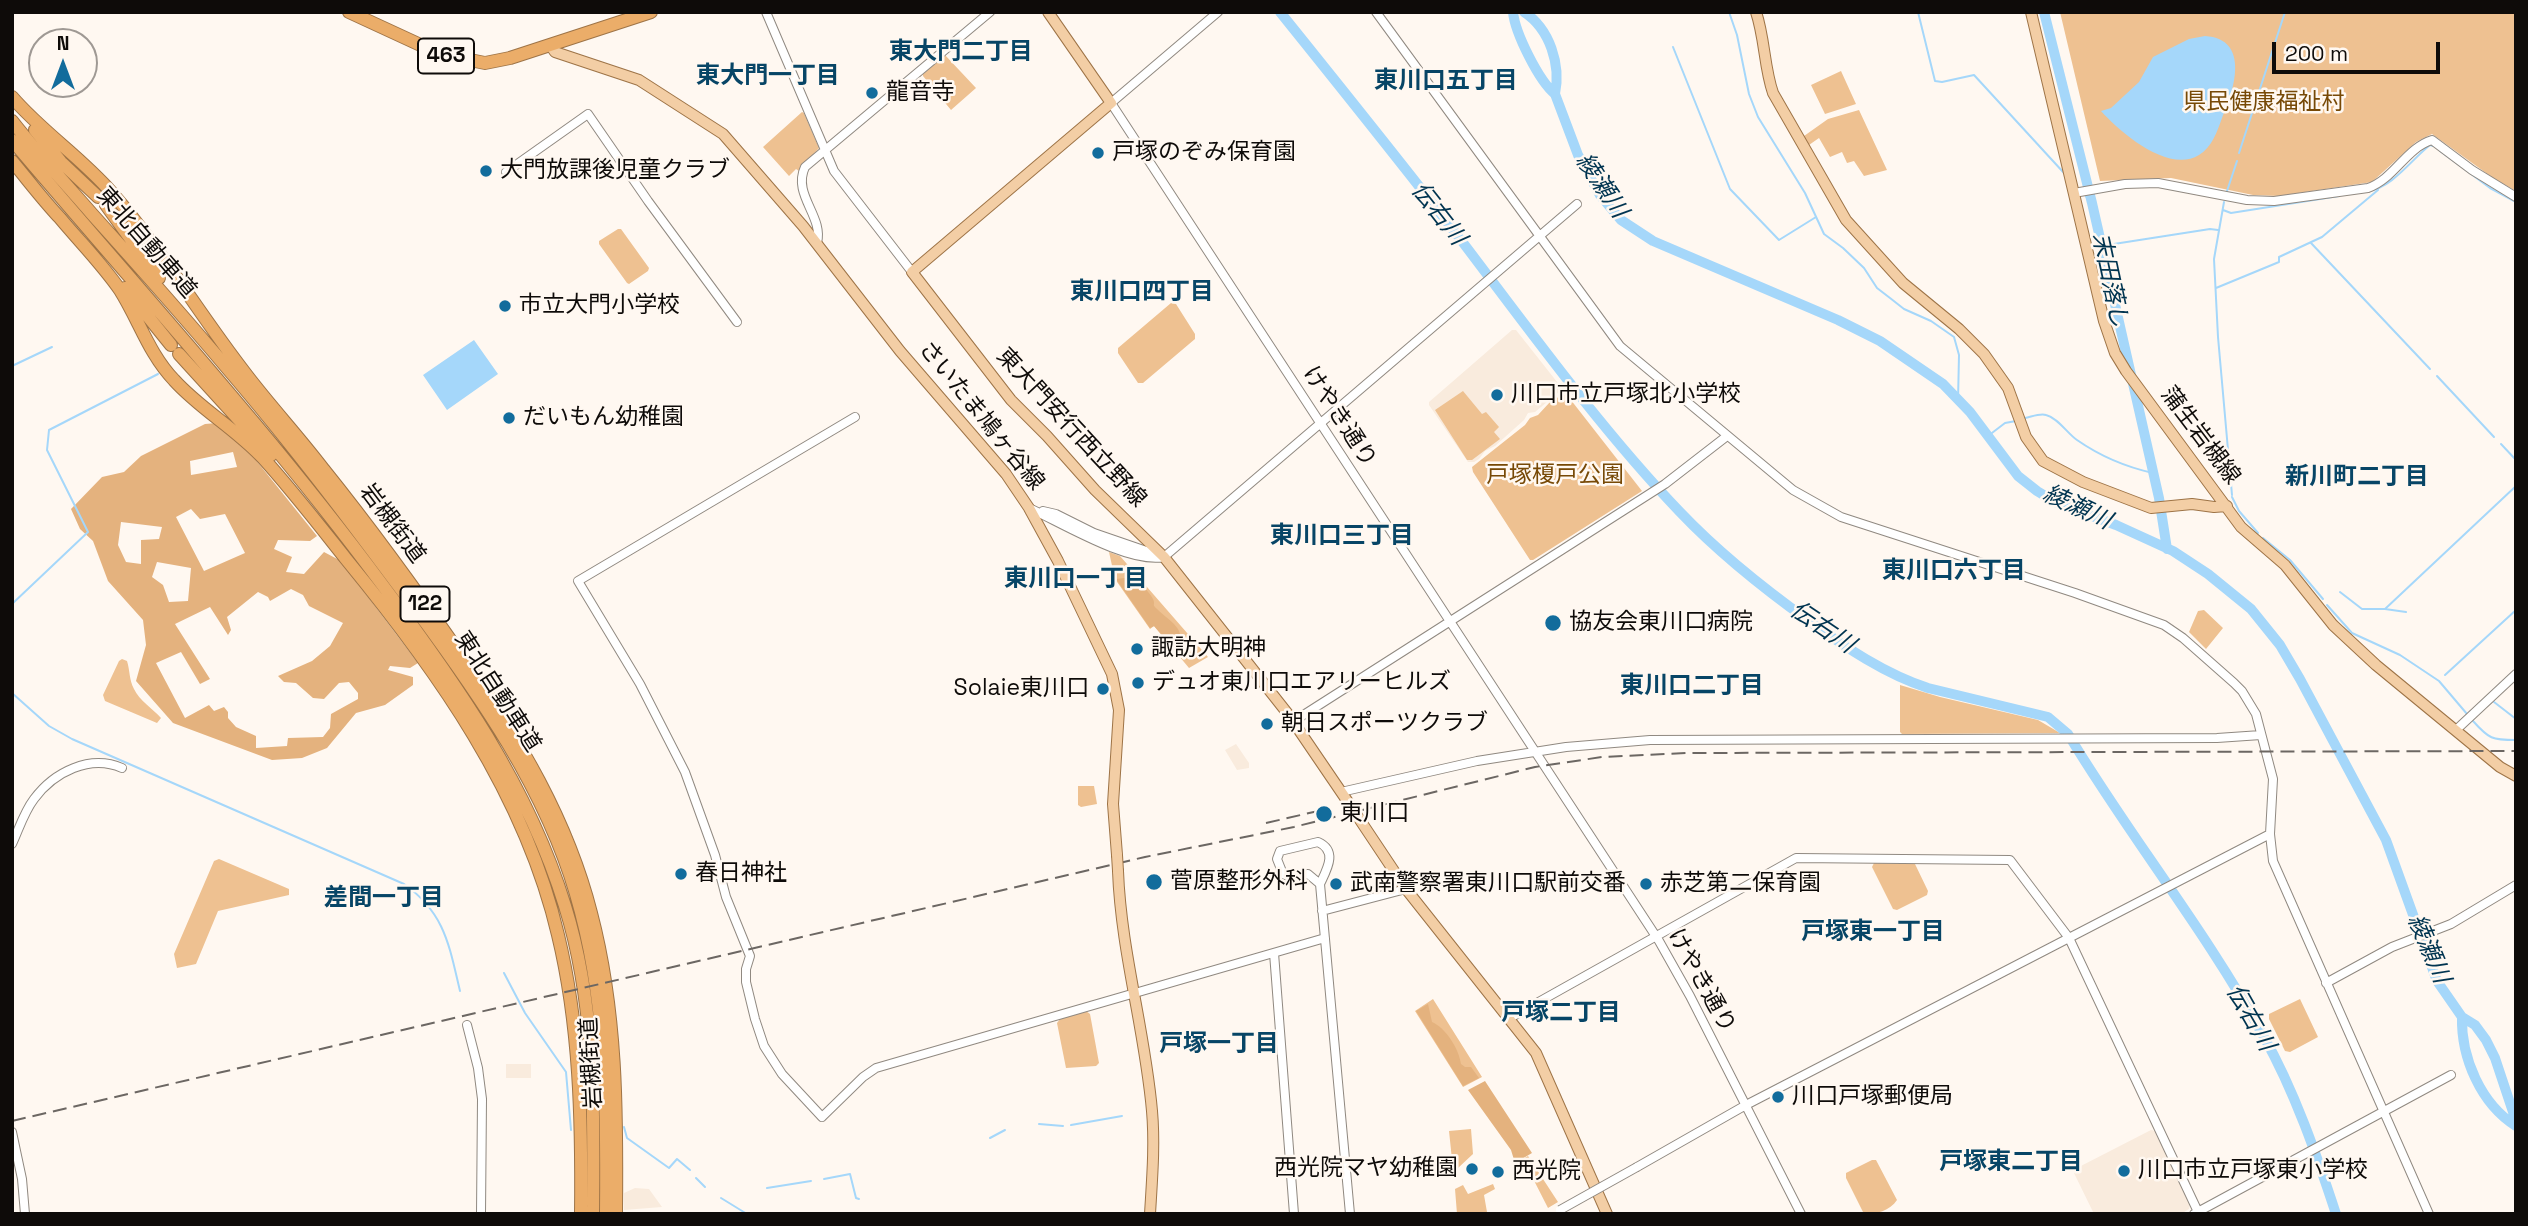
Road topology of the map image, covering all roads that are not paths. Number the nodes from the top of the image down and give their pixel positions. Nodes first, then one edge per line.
1 (349, 12) edge
2 (651, 12) edge
3 (766, 12) edge
4 (990, 12) edge
5 (1048, 12) edge
6 (1218, 12) edge
7 (1376, 12) edge
8 (1756, 12) edge
9 (2031, 12) edge
10 (550, 45) junction
11 (16, 102) edge
12 (1111, 103) junction
13 (12, 121) edge
14 (12, 140) edge
15 (824, 150) junction
16 (12, 161) edge
17 (506, 172) dead end
18 (2074, 193) junction
19 (2516, 197) edge
20 (1577, 204) dead end
21 (1540, 237) junction
22 (817, 243) junction
23 (102, 267) junction
24 (912, 272) junction
25 (737, 322) dead end
26 (189, 324) junction
27 (855, 417) dead end
28 (1320, 422) junction
29 (1727, 436) junction
30 (2227, 506) junction
31 (1029, 508) junction
32 (347, 537) junction
33 (1164, 557) junction
34 (1449, 621) junction
35 (2516, 674) edge
36 (1294, 722) junction
37 (2456, 730) junction
38 (2261, 735) junction
39 (1534, 752) junction
40 (122, 768) dead end
41 (2516, 776) edge
42 (1341, 792) junction
43 (2270, 834) junction
44 (12, 844) edge
45 (1320, 884) junction
46 (2516, 885) edge
47 (1406, 889) junction
48 (1322, 911) junction
49 (1656, 937) junction
50 (1325, 938) junction
51 (2069, 938) junction
52 (1274, 953) junction
53 (2326, 983) junction
54 (1135, 993) junction
55 (1510, 1018) junction
56 (467, 1025) dead end
57 (2451, 1075) dead end
58 (1746, 1105) junction
59 (2383, 1112) junction
60 (12, 1132) edge
61 (1557, 1212) edge
62 (2197, 1213) edge
63 (26, 1214) edge
64 (481, 1214) edge
65 (581, 1214) edge
66 (593, 1214) edge
67 (606, 1214) edge
68 (616, 1214) edge
69 (1150, 1214) edge
70 (1294, 1214) edge
71 (1350, 1214) edge
72 (1606, 1214) edge
73 (1801, 1214) edge
74 (2429, 1214) edge

1 - 10 highway, 463
2 - 10 highway, 463
3 - 15 street
4 - 15 street
5 - 12 main road
6 - 12 street
7 - 21 street
8 - 30 main road
9 - 18 main road, 蒲生岩槻線
10 - 22 main road, さいたま鳩ヶ谷線
11 - 26 highway
11 - 68 highway, 岩槻街道 / 122
12 - 24 main road
12 - 28 street, けやき通り
13 - 26 highway, 東北自動車道
14 - 32 highway, 東北自動車道
15 - 22 street
15 - 24 street
16 - 23 highway, 岩槻街道 / 122
17 - 25 street
18 - 19 street
18 - 30 main road, 蒲生岩槻線
20 - 21 street
21 - 28 street
21 - 29 street
22 - 31 main road, さいたま鳩ヶ谷線
23 - 32 highway
23 - 65 highway, 岩槻街道 / 122
24 - 33 main road, 東大門安行西立野線
26 - 67 highway, 東北自動車道
27 - 54 street
28 - 33 street
28 - 34 street, けやき通り
29 - 34 street
29 - 38 street
30 - 37 main road, 蒲生岩槻線
31 - 33 street
31 - 54 main road, さいたま鳩ヶ谷線, bridge
32 - 66 highway, 東北自動車道
33 - 36 main road, 東大門安行西立野線
34 - 36 street
34 - 39 street, けやき通り
35 - 37 street
36 - 42 main road, 東大門安行西立野線
37 - 41 main road, 蒲生岩槻線
38 - 39 street
38 - 43 street
39 - 42 street
39 - 49 street, けやき通り
40 - 44 street
42 - 47 main road, 東大門安行西立野線
43 - 51 street
43 - 53 street
45 - 45 street
45 - 48 street
46 - 53 street
47 - 48 street
47 - 55 main road, 東大門安行西立野線
48 - 50 street
49 - 51 street
49 - 55 street
49 - 58 street, けやき通り
50 - 52 street
50 - 71 street
51 - 58 street
51 - 62 street
52 - 54 street
52 - 70 street
53 - 59 street
54 - 69 main road, さいたま鳩ヶ谷線
55 - 72 main road, 東大門安行西立野線
56 - 64 street
57 - 59 street
58 - 61 street, bridge
58 - 73 street, けやき通り
59 - 62 street
59 - 74 street
60 - 63 street

